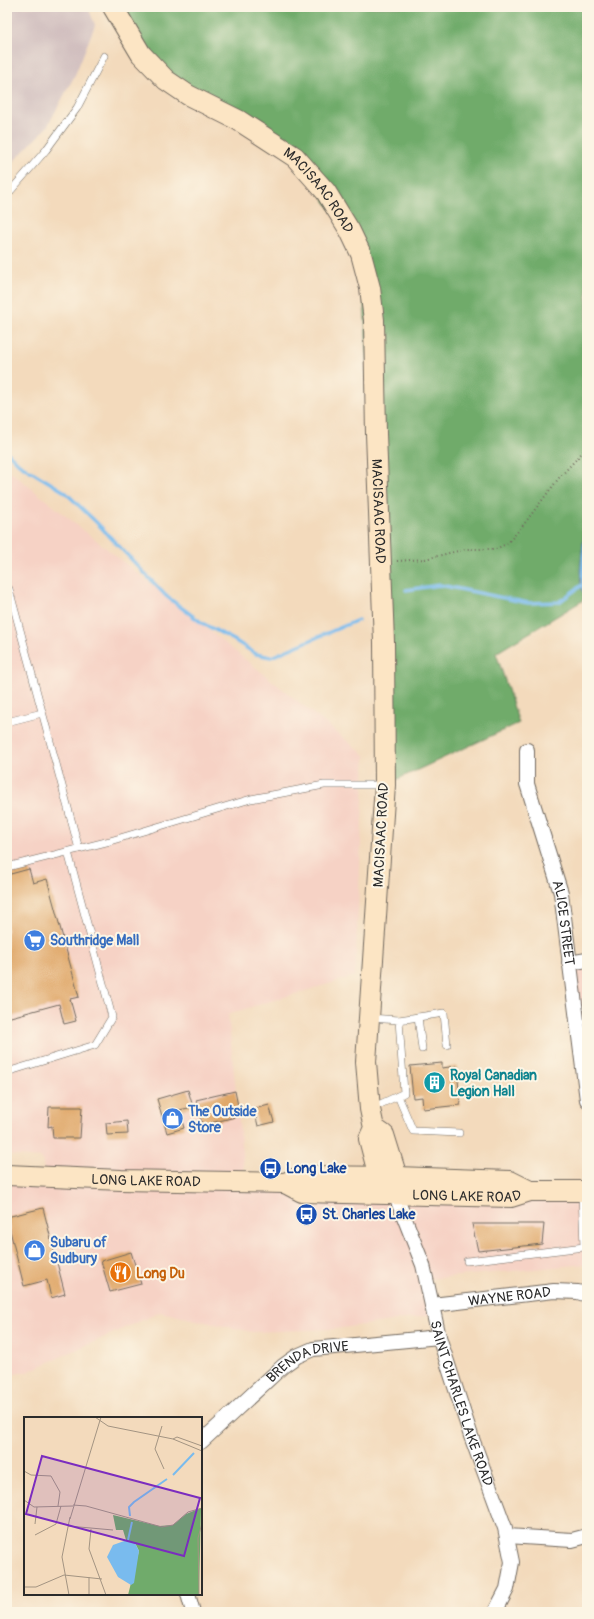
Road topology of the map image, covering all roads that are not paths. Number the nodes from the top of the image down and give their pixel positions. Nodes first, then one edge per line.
1 (113, 7) edge
2 (104, 56) dead end
3 (7, 195) edge
4 (7, 589) edge
5 (42, 713) junction
6 (7, 722) edge
7 (527, 750) dead end
8 (385, 785) junction
9 (79, 849) junction
10 (68, 852) junction
11 (7, 868) edge
12 (587, 960) edge
13 (569, 962) junction
14 (418, 1017) junction
15 (370, 1018) junction
16 (399, 1020) junction
17 (447, 1044) dead end
18 (422, 1049) dead end
19 (7, 1072) edge
20 (398, 1096) junction
21 (587, 1100) edge
22 (372, 1119) junction
23 (459, 1133) dead end
24 (7, 1175) edge
25 (390, 1183) junction
26 (584, 1191) edge
27 (467, 1261) dead end
28 (587, 1295) edge
29 (432, 1305) junction
30 (439, 1337) junction
31 (202, 1441) edge
32 (507, 1536) junction
33 (587, 1536) edge
34 (188, 1595) edge
35 (193, 1612) edge
36 (495, 1612) edge

1 - 8 street, MACISAAC ROAD
2 - 3 lane
4 - 5 lane
5 - 6 lane
5 - 9 lane
7 - 13 street, ALICE STREET
8 - 9 lane
8 - 15 street, MACISAAC ROAD
9 - 10 lane
10 - 11 lane
10 - 19 lane
12 - 13 street
13 - 21 street, ALICE STREET
14 - 16 lane
14 - 17 lane
14 - 18 lane
15 - 16 lane
15 - 22 street, MACISAAC ROAD
16 - 20 lane
20 - 22 lane
20 - 23 lane
22 - 25 street
24 - 25 street, LONG LAKE ROAD
25 - 26 street, LONG LAKE ROAD
25 - 29 street, SAINT CHARLES LAKE ROAD
26 - 27 lane
28 - 29 street, WAYNE ROAD
29 - 30 street, SAINT CHARLES LAKE ROAD
30 - 31 street, BRENDA DRIVE
30 - 32 street, SAINT CHARLES LAKE ROAD
32 - 33 street
32 - 36 street, SAINT CHARLES LAKE ROAD
34 - 35 street

